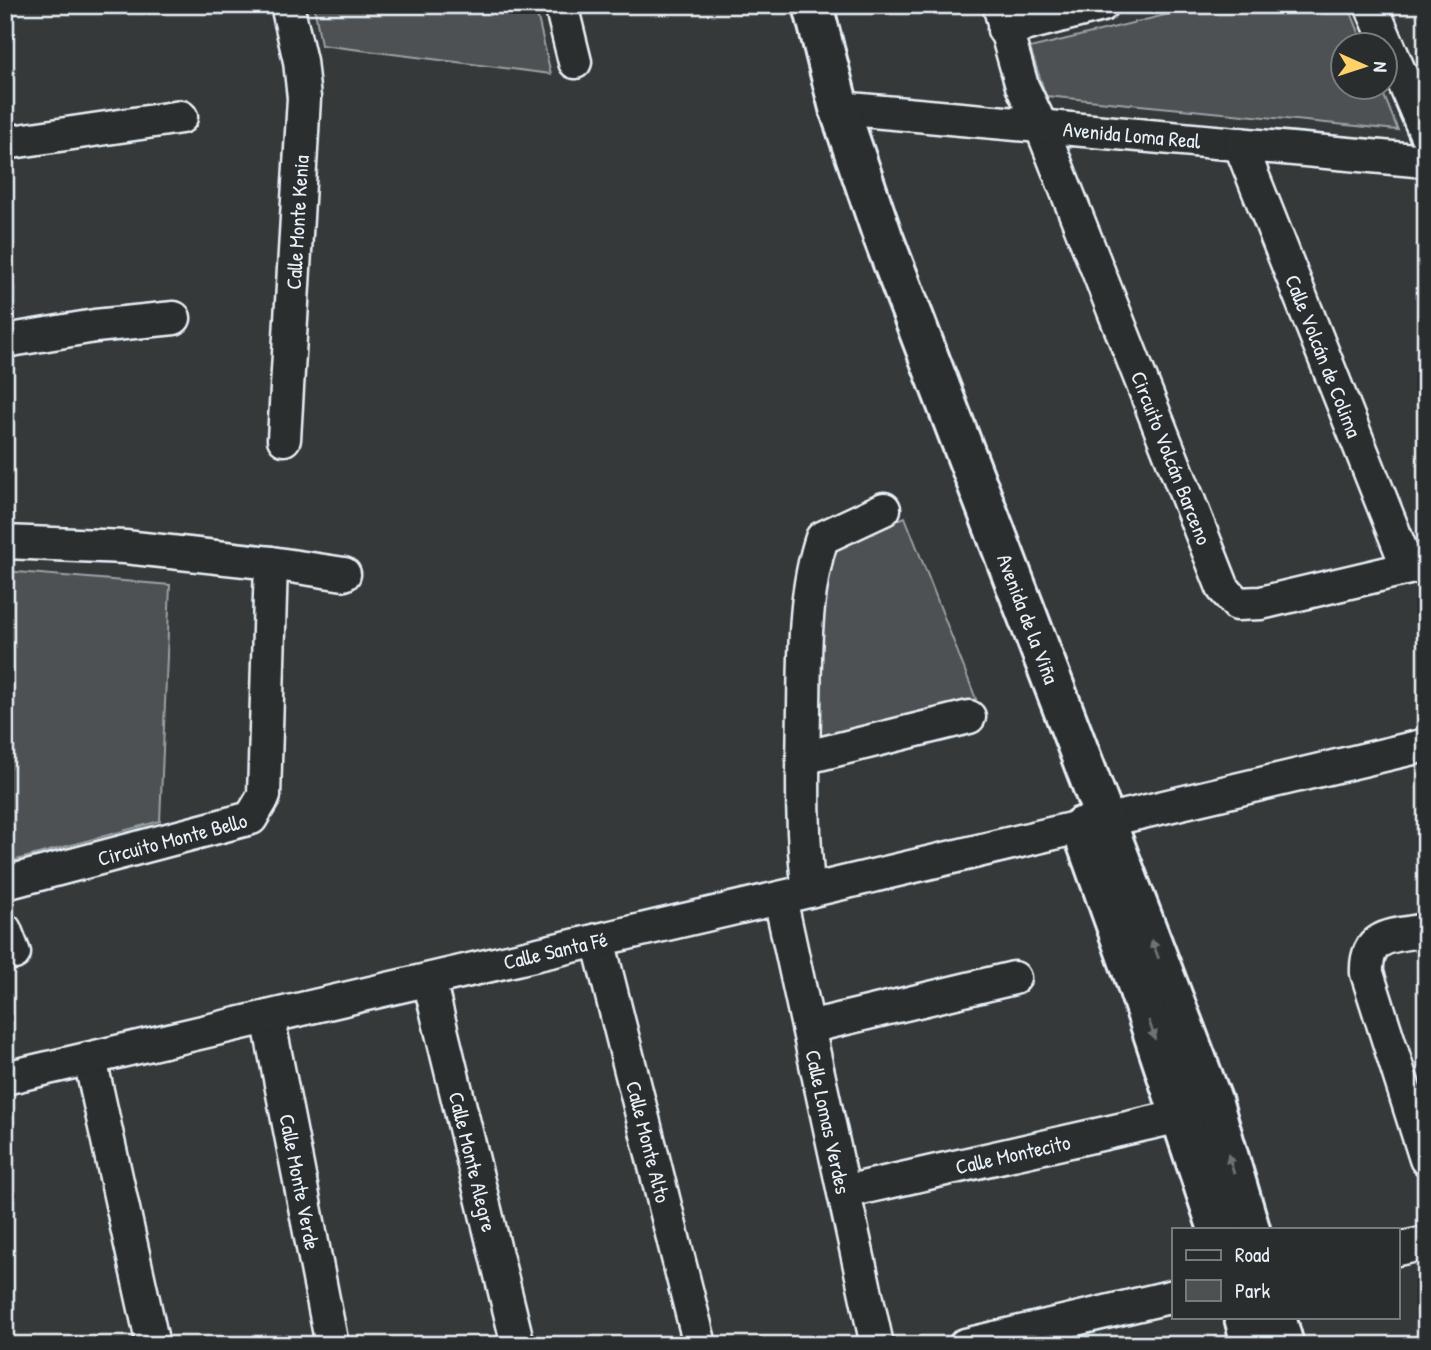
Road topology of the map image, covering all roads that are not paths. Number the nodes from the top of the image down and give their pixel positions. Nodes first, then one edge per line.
1 (287, 5) edge
2 (561, 5) edge
3 (813, 5) edge
4 (1102, 5) edge
5 (1371, 5) edge
6 (1002, 17) edge
7 (575, 62) dead end
8 (839, 108) junction
9 (181, 117) dead end
10 (1041, 126) junction
11 (1426, 134) edge
12 (5, 144) edge
13 (1240, 144) junction
14 (1426, 161) edge
15 (174, 318) dead end
16 (5, 341) edge
17 (284, 439) dead end
18 (884, 509) dead end
19 (5, 542) edge
20 (271, 563) junction
21 (1417, 566) edge
22 (344, 574) dead end
23 (969, 717) dead end
24 (1426, 745) edge
25 (803, 758) junction
26 (1094, 824) junction
27 (5, 883) edge
28 (795, 895) junction
29 (1426, 930) edge
30 (598, 940) junction
31 (1014, 978) dead end
32 (429, 980) junction
33 (268, 1017) junction
34 (808, 1027) junction
35 (90, 1059) junction
36 (5, 1078) edge
37 (1181, 1116) junction
38 (1426, 1159) edge
39 (844, 1192) junction
40 (1218, 1228) edge
41 (1250, 1228) edge
42 (1426, 1243) edge
43 (1400, 1249) edge
44 (1172, 1297) edge
45 (1244, 1318) edge
46 (1276, 1318) edge
47 (1058, 1334) edge
48 (153, 1345) edge
49 (332, 1345) edge
50 (518, 1345) edge
51 (700, 1345) edge
52 (877, 1345) edge
53 (965, 1345) edge
54 (1251, 1345) edge
55 (1284, 1345) edge

1 - 17 street, Calle Monte Kenia
2 - 7 street
3 - 8 street, Avenida de la Viña
4 - 6 street
5 - 11 street
6 - 10 street
8 - 10 street, Avenida Loma Real
8 - 26 street, Avenida de la Viña
9 - 12 street
10 - 13 street, Avenida Loma Real
10 - 21 street, Circuito Volcán Barceno
13 - 14 street, Avenida Loma Real
13 - 21 street, Calle Volcán de Colima
15 - 16 street
18 - 25 street, Calle Lomas Verdes
19 - 20 street
20 - 22 street
20 - 27 street, Circuito Monte Bello
23 - 25 street
24 - 26 street, Calle Santa Fé
25 - 28 street, Calle Lomas Verdes
26 - 28 street, Calle Santa Fé
26 -> 37 street, Avenida de la Viña
41 -> 26 street, Avenida de la Viña
28 - 30 street, Calle Santa Fé
28 - 34 street, Calle Lomas Verdes
29 - 38 street
30 - 32 street, Calle Santa Fé
30 - 51 street, Calle Monte Alto
31 - 34 street
32 - 33 street, Calle Santa Fé
32 - 50 street, Calle Monte Alegre
33 - 35 street, Calle Santa Fé
33 - 49 street, Calle Monte Verde
34 - 39 street, Calle Lomas Verdes
35 - 36 street, Calle Santa Fé
35 - 48 street
37 - 39 street, Calle Montecito
37 - 40 street, Avenida de la Viña
39 - 52 street, Calle Lomas Verdes
42 - 43 street
44 - 47 street
45 - 54 street
46 - 55 street
47 - 53 street

